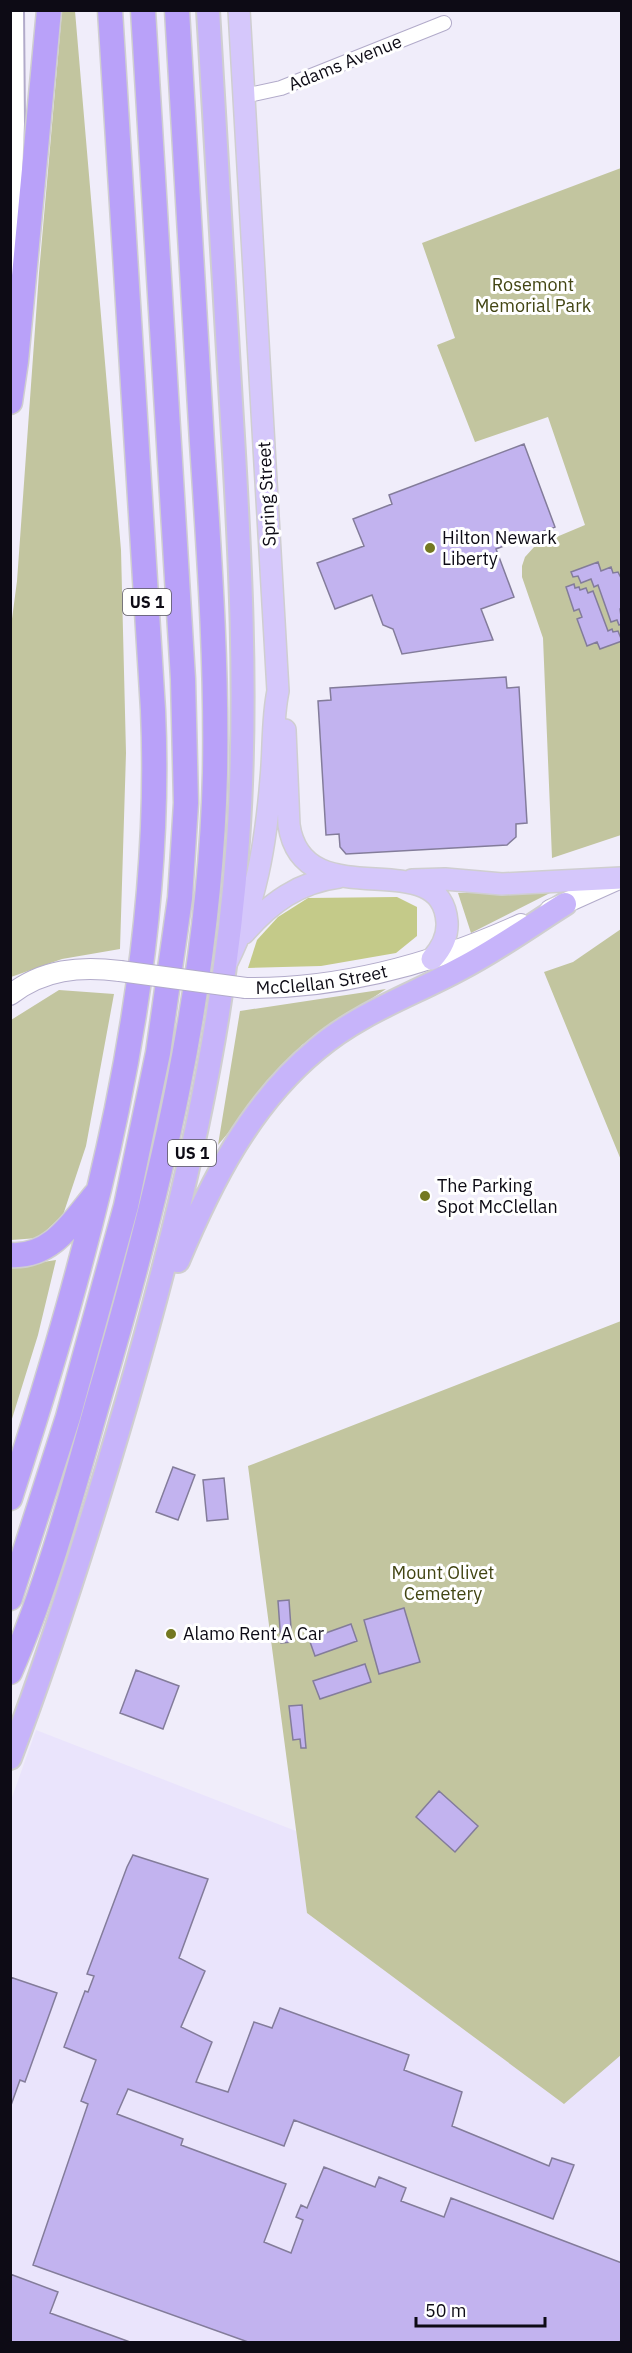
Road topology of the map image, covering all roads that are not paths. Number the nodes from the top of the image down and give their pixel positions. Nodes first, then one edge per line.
1 (15, 10) edge
2 (49, 10) edge
3 (110, 10) edge
4 (144, 10) edge
5 (177, 10) edge
6 (208, 10) edge
7 (238, 10) edge
8 (444, 23) dead end
9 (244, 96) junction
10 (10, 277) edge
11 (10, 402) edge
12 (278, 691) junction
13 (342, 877) junction
14 (621, 878) edge
15 (394, 881) junction
16 (565, 904) junction
17 (240, 938) junction
18 (432, 958) junction
19 (224, 970) junction
20 (10, 995) edge
21 (98, 1190) junction
22 (10, 1255) edge
23 (147, 1334) junction
24 (10, 1498) edge
25 (10, 1598) edge
26 (10, 1672) edge
27 (10, 1758) edge

1 - 10 street
2 - 11 highway
3 - 21 highway, US 1
4 - 25 highway
5 - 26 highway
6 - 19 highway, US 1
7 - 9 main road, Spring Street
8 - 9 street, Adams Avenue
9 - 12 main road, Spring Street
12 - 13 main road
12 - 17 main road, Spring Street
13 - 15 main road
13 - 17 main road
14 - 15 main road
14 - 16 main road, McClellan Street
15 - 18 main road
16 - 18 main road, McClellan Street
16 - 23 highway
17 - 19 main road, Spring Street
18 - 20 main road, McClellan Street, bridge
19 - 23 highway, US 1
21 - 22 highway
21 - 24 highway, US 1
23 - 27 highway, US 1

